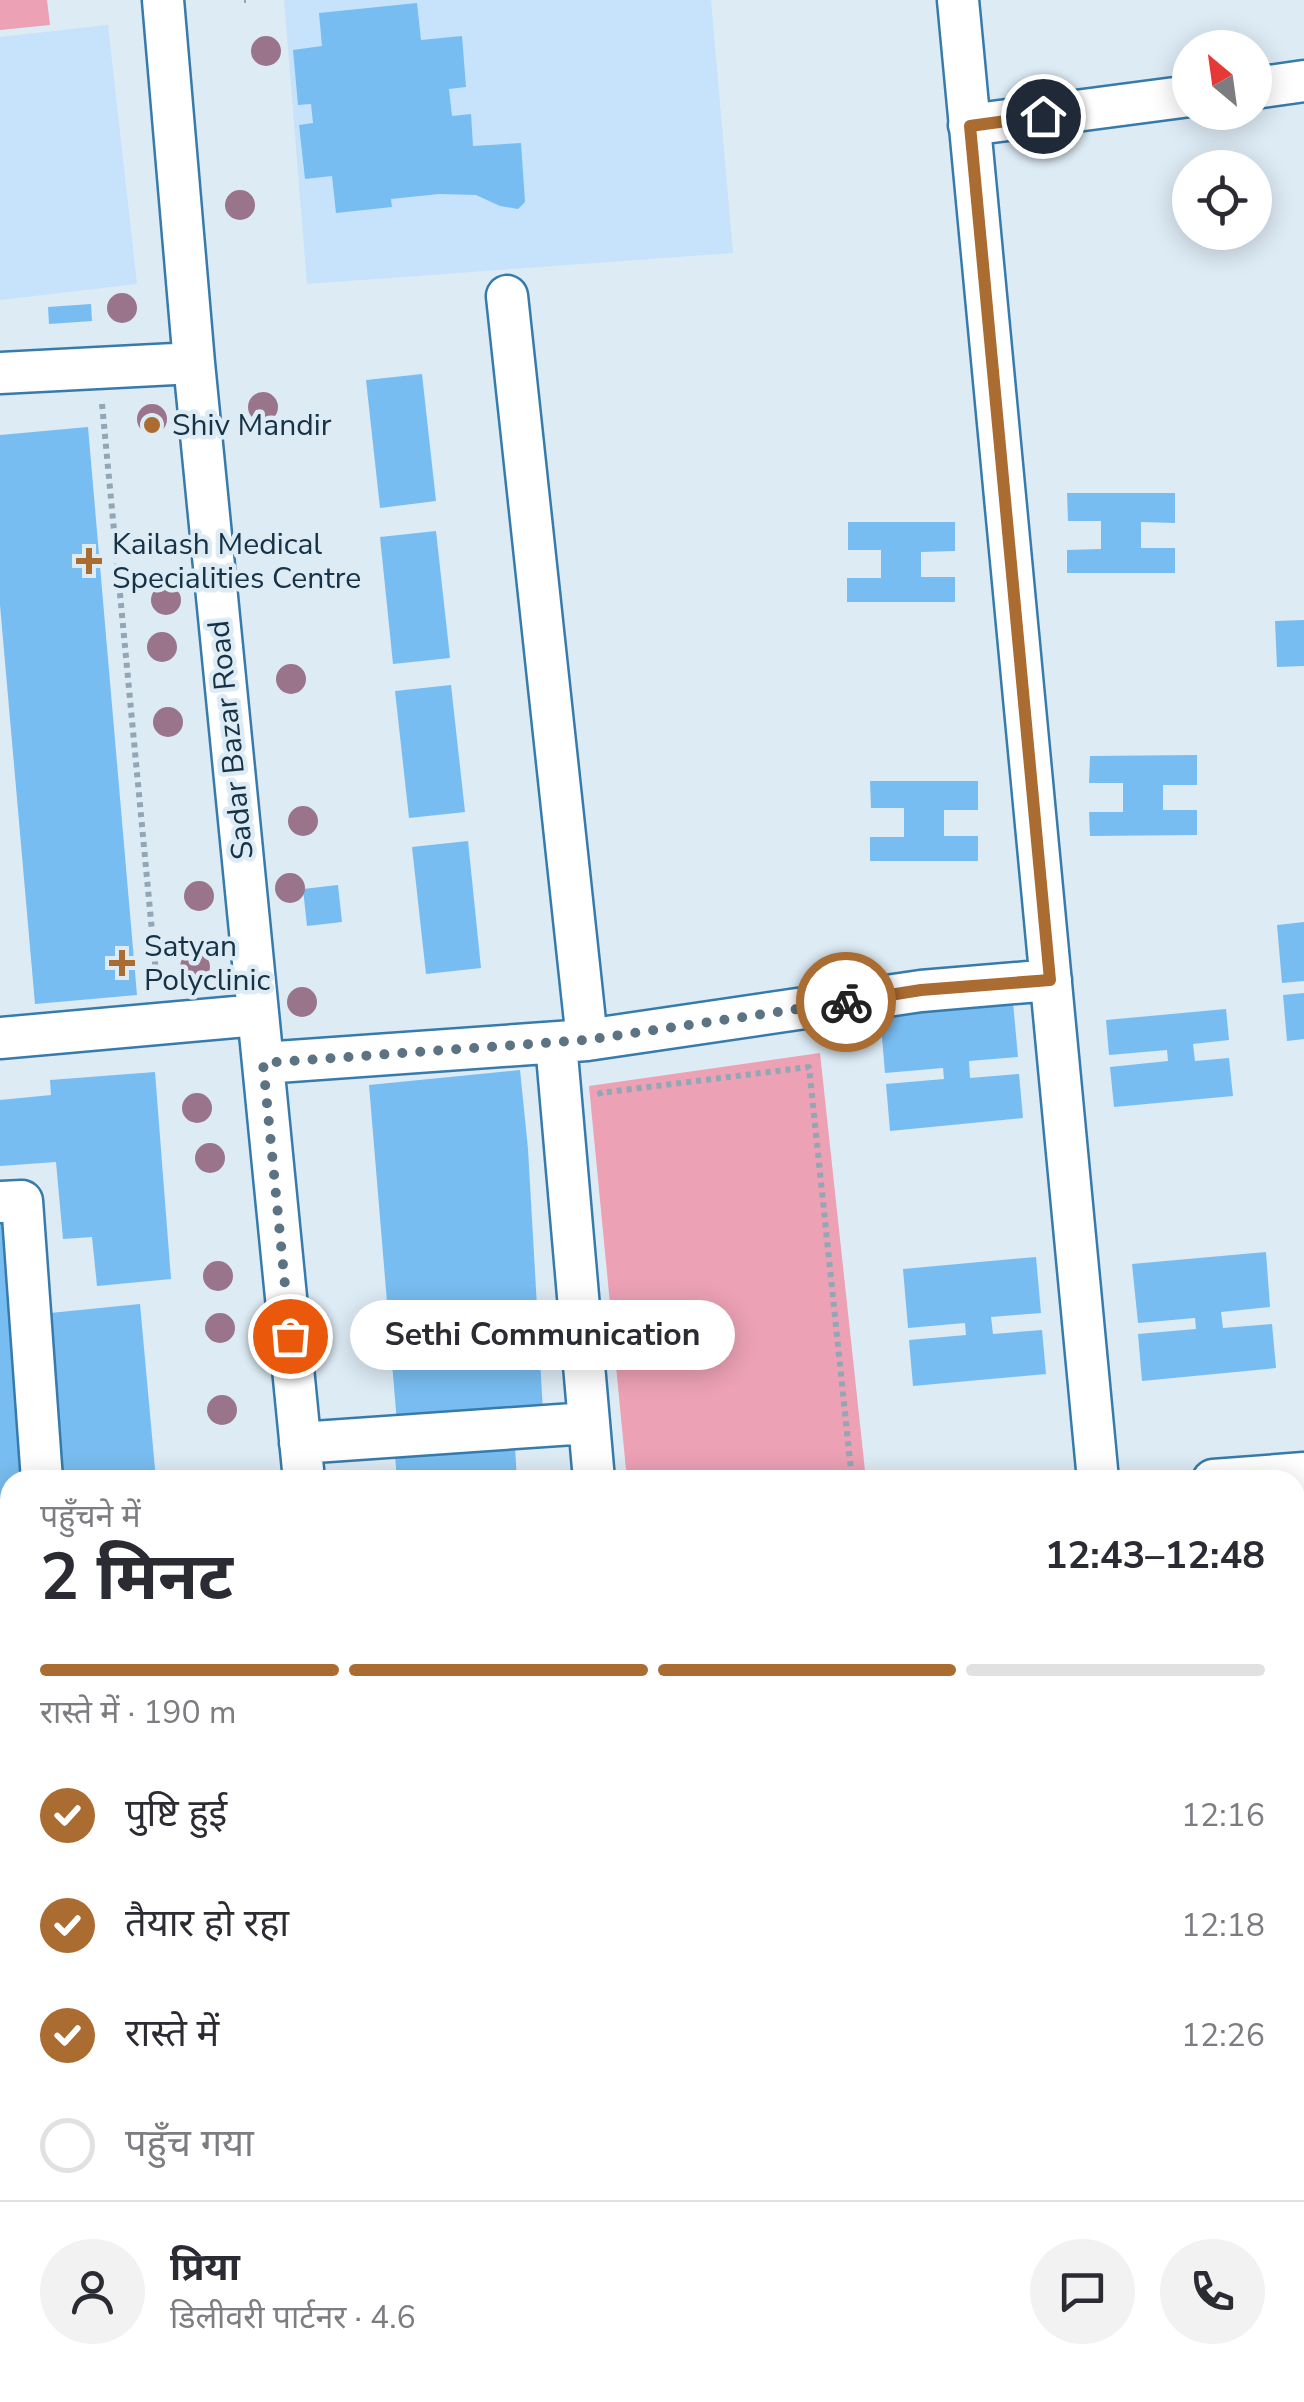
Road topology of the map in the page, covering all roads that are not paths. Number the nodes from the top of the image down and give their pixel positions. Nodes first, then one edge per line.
1 (162, 0) edge
2 (958, 0) edge
3 (1304, 81) edge
4 (1272, 86) edge
5 (1172, 98) edge
6 (970, 126) junction
7 (507, 296) dead end
8 (194, 363) junction
9 (0, 373) edge
10 (1050, 980) junction
11 (258, 1015) junction
12 (0, 1036) edge
13 (571, 1041) junction
14 (263, 1063) junction
15 (0, 1202) edge
16 (588, 1423) junction
17 (302, 1461) edge
18 (41, 1470) edge
19 (593, 1470) edge
20 (1097, 1470) edge

1 - 8 street, Sadar Bazar Road
2 - 6 street
3 - 4 street
5 - 6 street
6 - 10 street
7 - 13 street
8 - 9 street
8 - 11 street, Sadar Bazar Road
10 - 13 street
10 - 20 street
11 - 12 street
11 - 14 street, Sadar Bazar Road
13 - 14 street
13 - 16 street
14 - 17 street, Sadar Bazar Road
15 - 18 street
16 - 17 street
16 - 19 street

